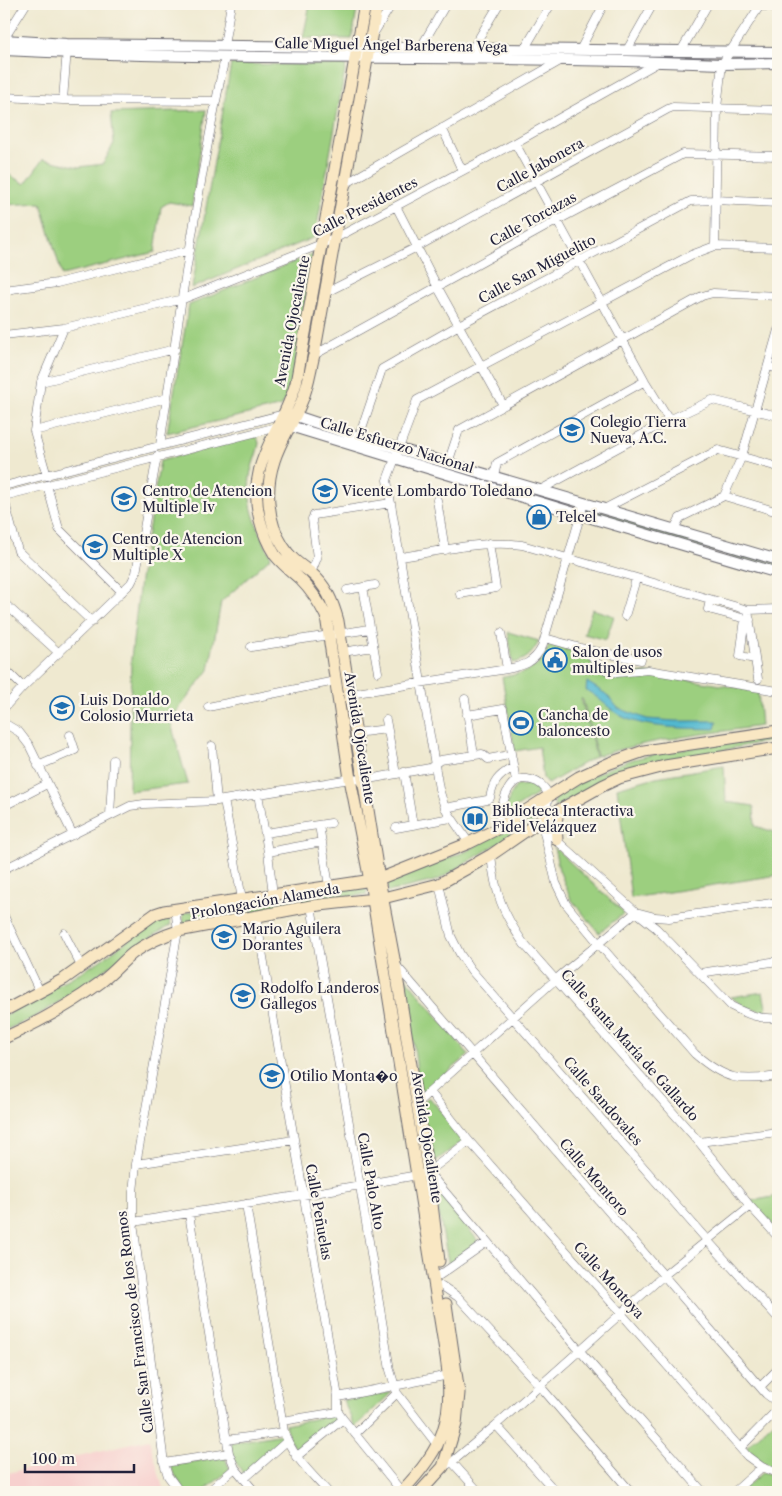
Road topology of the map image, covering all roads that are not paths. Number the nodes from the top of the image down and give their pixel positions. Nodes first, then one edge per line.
1 (26, 4) edge
2 (231, 4) edge
3 (365, 4) edge
4 (377, 4) edge
5 (392, 4) edge
6 (446, 4) edge
7 (499, 4) edge
8 (551, 4) edge
9 (604, 4) edge
10 (654, 4) edge
11 (708, 4) edge
12 (761, 5) edge
13 (778, 7) edge
14 (4, 40) edge
15 (224, 45) junction
16 (370, 47) junction
17 (422, 47) junction
18 (473, 48) junction
19 (525, 48) junction
20 (67, 49) junction
21 (4, 50) edge
22 (580, 50) junction
23 (627, 50) junction
24 (681, 51) junction
25 (731, 51) junction
26 (355, 52) junction
27 (778, 52) edge
28 (226, 57) junction
29 (560, 61) junction
30 (659, 62) junction
31 (778, 63) edge
32 (722, 64) junction
33 (4, 97) edge
34 (63, 100) junction
35 (216, 102) junction
36 (717, 108) junction
37 (778, 110) edge
38 (442, 128) junction
39 (515, 143) junction
40 (716, 154) junction
41 (778, 156) edge
42 (462, 170) junction
43 (537, 181) junction
44 (345, 184) junction
45 (715, 200) junction
46 (778, 203) edge
47 (396, 206) junction
48 (558, 220) junction
49 (334, 239) junction
50 (322, 244) junction
51 (715, 246) junction
52 (417, 247) junction
53 (778, 248) edge
54 (190, 250) junction
55 (579, 261) junction
56 (437, 286) junction
57 (4, 290) edge
58 (325, 293) junction
59 (778, 296) edge
60 (183, 300) junction
61 (601, 301) junction
62 (458, 325) junction
63 (64, 328) junction
64 (778, 330) edge
65 (4, 335) edge
66 (624, 340) junction
67 (175, 350) junction
68 (314, 355) junction
69 (482, 366) junction
70 (768, 366) junction
71 (778, 369) edge
72 (645, 381) junction
73 (41, 382) junction
74 (167, 398) junction
75 (503, 405) junction
76 (756, 409) junction
77 (290, 415) junction
78 (778, 416) edge
79 (669, 420) junction
80 (290, 426) junction
81 (276, 427) junction
82 (34, 431) junction
83 (359, 438) junction
84 (160, 445) junction
85 (397, 454) junction
86 (157, 456) junction
87 (742, 456) junction
88 (448, 463) junction
89 (778, 467) edge
90 (46, 476) junction
91 (494, 477) junction
92 (47, 485) junction
93 (4, 486) edge
94 (540, 490) junction
95 (724, 496) junction
96 (4, 497) edge
97 (437, 500) dead end
98 (391, 503) junction
99 (584, 503) junction
100 (604, 508) junction
101 (778, 512) edge
102 (581, 515) junction
103 (674, 529) junction
104 (490, 543) junction
105 (445, 550) junction
106 (401, 557) junction
107 (567, 558) junction
108 (778, 560) edge
109 (311, 573) junction
110 (778, 573) edge
111 (636, 579) junction
112 (375, 585) dead end
113 (363, 587) junction
114 (347, 590) dead end
115 (122, 592) junction
116 (460, 594) dead end
117 (710, 600) junction
118 (4, 603) edge
119 (778, 609) edge
120 (748, 610) junction
121 (625, 616) dead end
122 (748, 619) junction
123 (92, 622) junction
124 (370, 629) junction
125 (334, 634) junction
126 (501, 634) dead end
127 (545, 638) junction
128 (251, 647) dead end
129 (374, 647) junction
130 (588, 650) junction
131 (343, 652) junction
132 (59, 653) junction
133 (755, 659) junction
134 (641, 660) dead end
135 (4, 668) edge
136 (506, 669) junction
137 (378, 672) dead end
138 (758, 679) dead end
139 (335, 681) junction
140 (422, 682) junction
141 (23, 687) junction
142 (778, 691) edge
143 (350, 694) junction
144 (465, 699) dead end
145 (208, 707) dead end
146 (4, 708) edge
147 (467, 715) junction
148 (386, 720) dead end
149 (4, 723) edge
150 (388, 729) junction
151 (778, 731) edge
152 (356, 733) junction
153 (70, 735) dead end
154 (212, 746) dead end
155 (778, 748) edge
156 (474, 755) junction
157 (504, 756) dead end
158 (113, 760) dead end
159 (435, 764) junction
160 (38, 766) junction
161 (512, 768) junction
162 (400, 773) junction
163 (350, 779) junction
164 (363, 780) junction
165 (516, 781) junction
166 (47, 784) junction
167 (258, 794) junction
168 (548, 796) junction
169 (220, 800) junction
170 (4, 806) edge
171 (445, 808) junction
172 (558, 811) junction
173 (110, 815) junction
174 (451, 818) junction
175 (331, 823) dead end
176 (543, 824) junction
177 (319, 825) junction
178 (413, 825) junction
179 (396, 828) dead end
180 (497, 829) junction
181 (266, 833) junction
182 (73, 835) junction
183 (557, 840) junction
184 (322, 842) junction
185 (469, 844) junction
186 (268, 852) junction
187 (490, 855) junction
188 (4, 869) edge
189 (375, 880) junction
190 (439, 884) junction
191 (329, 886) junction
192 (273, 895) junction
193 (242, 899) junction
194 (378, 899) junction
195 (778, 902) edge
196 (311, 906) junction
197 (175, 908) junction
198 (636, 912) junction
199 (4, 916) edge
200 (256, 916) junction
201 (178, 931) junction
202 (64, 932) dead end
203 (599, 944) junction
204 (778, 961) edge
205 (395, 964) junction
206 (82, 966) junction
207 (700, 973) junction
208 (555, 980) junction
209 (40, 992) junction
210 (4, 1010) edge
211 (514, 1016) junction
212 (778, 1018) edge
213 (4, 1038) edge
214 (472, 1054) junction
215 (778, 1076) edge
216 (430, 1092) junction
217 (417, 1102) junction
218 (778, 1132) edge
219 (294, 1140) junction
220 (469, 1141) junction
221 (699, 1142) junction
222 (136, 1164) junction
223 (423, 1173) junction
224 (360, 1186) junction
225 (303, 1195) junction
226 (246, 1204) junction
227 (750, 1206) junction
228 (189, 1214) junction
229 (133, 1222) junction
230 (778, 1237) edge
231 (707, 1240) junction
232 (487, 1242) junction
233 (663, 1276) junction
234 (441, 1281) junction
235 (621, 1313) junction
236 (778, 1318) edge
237 (580, 1352) junction
238 (778, 1369) edge
239 (449, 1375) junction
240 (540, 1386) junction
241 (761, 1386) junction
242 (396, 1390) junction
243 (338, 1398) junction
244 (778, 1403) edge
245 (778, 1409) edge
246 (338, 1412) junction
247 (343, 1419) junction
248 (282, 1422) junction
249 (496, 1425) junction
250 (284, 1432) junction
251 (355, 1434) junction
252 (226, 1440) junction
253 (287, 1441) junction
254 (438, 1446) junction
255 (741, 1447) junction
256 (229, 1453) junction
257 (296, 1457) junction
258 (164, 1463) junction
259 (448, 1464) junction
260 (762, 1467) junction
261 (235, 1468) junction
262 (778, 1474) edge
263 (244, 1480) junction
264 (180, 1492) edge
265 (208, 1492) edge
266 (255, 1492) edge
267 (328, 1492) edge
268 (402, 1492) edge
269 (420, 1492) edge
270 (478, 1492) edge
271 (556, 1492) edge
272 (631, 1492) edge
273 (703, 1492) edge
274 (734, 1492) edge

1 - 14 street
2 - 15 street
3 - 26 main road, Avenida Ojocaliente
4 - 16 main road, Avenida Ojocaliente
5 - 16 street
6 - 17 street
7 - 18 street
8 - 19 street
9 - 22 street
10 - 23 street
11 - 24 street
12 - 13 street
12 - 25 street
14 - 20 street, Calle Miguel Ángel Barberena Vega
15 - 20 street, Calle Miguel Ángel Barberena Vega
15 - 26 street, Calle Miguel Ángel Barberena Vega
16 - 17 street, Calle Miguel Ángel Barberena Vega
16 - 26 street, Calle Miguel Ángel Barberena Vega
16 - 29 street, Calle Miguel Ángel Barberena Vega
16 - 44 main road, Avenida Ojocaliente
17 - 18 street, Calle Miguel Ángel Barberena Vega
18 - 19 street, Calle Miguel Ángel Barberena Vega
19 - 22 street, Calle Miguel Ángel Barberena Vega
20 - 21 street, Calle Miguel Ángel Barberena Vega
20 - 28 street, Calle Miguel Ángel Barberena Vega
20 - 34 street
22 - 23 street, Calle Miguel Ángel Barberena Vega
23 - 24 street, Calle Miguel Ángel Barberena Vega
24 - 25 street, Calle Miguel Ángel Barberena Vega
25 - 27 street, Calle Miguel Ángel Barberena Vega
25 - 32 street
26 - 28 street, Calle Miguel Ángel Barberena Vega
26 - 50 main road, Avenida Ojocaliente
28 - 35 street
29 - 30 street, Calle Miguel Ángel Barberena Vega
29 - 38 street
30 - 32 street, Calle Miguel Ángel Barberena Vega
30 - 39 street, Calle Presidentes
31 - 32 street, Calle Miguel Ángel Barberena Vega
32 - 36 street
33 - 34 street
34 - 35 street
35 - 54 street
36 - 37 street, Calle Jabonera
36 - 40 street
36 - 43 street, Calle Jabonera
38 - 42 street
38 - 44 street
39 - 42 street, Calle Presidentes
39 - 43 street
40 - 41 street, Calle Torcazas
40 - 45 street
40 - 48 street, Calle Torcazas
42 - 47 street, Calle Presidentes
43 - 48 street
43 - 52 street, Calle Jabonera
44 - 49 main road, Avenida Ojocaliente
45 - 46 street, Calle San Miguelito
45 - 51 street
45 - 55 street, Calle San Miguelito
47 - 49 street, Calle Presidentes
47 - 52 street
48 - 55 street
48 - 56 street, Calle Torcazas
49 - 50 street, Calle Presidentes
49 - 58 main road, Avenida Ojocaliente
50 - 60 street, Calle Presidentes
50 - 77 main road, Avenida Ojocaliente
51 - 53 street
51 - 61 street
52 - 56 street
52 - 58 street, Calle Jabonera
54 - 57 street
54 - 60 street
55 - 61 street
55 - 62 street, Calle San Miguelito
56 - 62 street
56 - 68 street, Calle Torcazas
58 - 68 main road, Avenida Ojocaliente
59 - 66 street
60 - 63 street, Calle Presidentes
60 - 67 street
61 - 66 street
61 - 69 street
62 - 69 street
62 - 83 street, Calle San Miguelito
63 - 65 street, Calle Presidentes
63 - 73 street
64 - 70 street
66 - 72 street
66 - 75 street
67 - 73 street
67 - 74 street
68 - 77 main road, Avenida Ojocaliente
69 - 75 street
69 - 85 street
70 - 71 street
70 - 76 street
72 - 79 street
72 - 91 street
73 - 82 street
74 - 82 street
74 - 84 street
75 - 88 street
76 - 78 street
76 - 79 street
76 - 87 street
77 - 80 main road, Avenida Ojocaliente
77 - 81 main road, Avenida Ojocaliente
77 - 83 street, Calle Esfuerzo Nacional
77 - 84 street
79 - 94 street
80 - 81 street, Calle Esfuerzo Nacional
80 - 85 street, Calle Esfuerzo Nacional
80 - 109 main road, Avenida Ojocaliente
81 - 86 street, Calle Esfuerzo Nacional
81 - 125 main road, Avenida Ojocaliente
82 - 90 street
83 - 85 street, Calle Esfuerzo Nacional
84 - 90 street
85 - 88 street, Calle Esfuerzo Nacional
85 - 98 street
85 - 102 street, Calle Esfuerzo Nacional
86 - 92 street, Calle Esfuerzo Nacional
86 - 115 street
87 - 89 street
87 - 95 street
87 - 100 street
88 - 91 street, Calle Esfuerzo Nacional
90 - 93 street
91 - 94 street, Calle Esfuerzo Nacional
92 - 96 street, Calle Esfuerzo Nacional
92 - 115 street
94 - 99 street, Calle Esfuerzo Nacional
95 - 101 street
95 - 103 street
96 - 123 street
97 - 105 street
98 - 106 street
98 - 109 street
99 - 100 street, Calle Esfuerzo Nacional
99 - 102 street
100 - 103 street, Calle Esfuerzo Nacional
102 - 107 street
102 - 110 street, Calle Esfuerzo Nacional
103 - 108 street, Calle Esfuerzo Nacional
104 - 105 street
104 - 107 street
104 - 116 street
105 - 106 street
106 - 140 street
107 - 111 street
107 - 127 street
109 - 125 main road, Avenida Ojocaliente
111 - 117 street
111 - 121 street
112 - 113 street
113 - 114 street
113 - 124 street
115 - 123 street
117 - 120 street
117 - 122 street
118 - 132 street
119 - 120 street
120 - 122 street
122 - 133 street
122 - 133 street
123 - 132 street
124 - 125 street
124 - 129 street
125 - 128 street
125 - 131 main road, Avenida Ojocaliente
125 - 139 main road, Avenida Ojocaliente
126 - 136 street
127 - 130 street
127 - 136 street
129 - 131 street
129 - 137 street
130 - 134 street
130 - 142 street
131 - 143 main road, Avenida Ojocaliente
132 - 141 street
133 - 138 street
135 - 141 street
136 - 140 street
139 - 145 street
139 - 163 main road, Avenida Ojocaliente
140 - 143 street
140 - 159 street
141 - 146 street
143 - 152 main road, Avenida Ojocaliente
144 - 147 street
147 - 156 street
147 - 161 street
148 - 150 street
149 - 160 street
150 - 152 street
150 - 162 street
151 - 168 main road, Prolongación Alameda
152 - 164 main road, Avenida Ojocaliente
153 - 160 street
154 - 169 street
155 - 172 main road, Prolongación Alameda
156 - 157 street
156 - 159 street
158 - 173 street
159 - 162 street
159 - 171 street
160 - 166 street
161 - 165 street
161 - 171 street
162 - 164 street
162 - 178 street
163 - 164 street
163 - 167 street
163 - 189 main road, Avenida Ojocaliente
164 - 189 main road, Avenida Ojocaliente
165 - 168 street
165 - 180 street
166 - 170 street
166 - 182 street
167 - 169 street
167 - 181 street
168 - 176 street
168 - 180 main road, Prolongación Alameda
169 - 173 street
169 - 193 street
171 - 174 street
172 - 176 main road, Prolongación Alameda
172 - 183 main road
173 - 182 street
174 - 178 street
174 - 185 street
175 - 177 street
176 - 183 street
176 - 187 main road, Prolongación Alameda
176 - 203 street
177 - 181 street
177 - 184 street
178 - 179 street
180 - 185 main road, Prolongación Alameda
181 - 186 street
182 - 188 street
183 - 198 street
184 - 186 street
184 - 191 street
185 - 189 main road, Prolongación Alameda
186 - 192 street
187 - 190 main road, Prolongación Alameda
187 - 208 street, Calle Santa María de Gallardo
189 - 191 main road, Prolongación Alameda
189 - 194 main road, Avenida Ojocaliente
190 - 194 main road, Prolongación Alameda
190 - 211 street, Calle Sandovales
191 - 192 main road, Prolongación Alameda
192 - 193 main road, Prolongación Alameda
193 - 197 main road, Prolongación Alameda
194 - 196 main road, Prolongación Alameda
194 - 205 main road, Avenida Ojocaliente
194 - 223 main road, Avenida Ojocaliente
195 - 198 street
196 - 200 main road, Prolongación Alameda
196 - 224 street, Calle Palo Alto
197 - 201 street, Calle San Francisco de los Romos
197 - 206 main road, Prolongación Alameda
198 - 203 street
198 - 207 street
199 - 209 street
200 - 201 main road, Prolongación Alameda
200 - 219 street, Calle Peñuelas
201 - 213 main road, Prolongación Alameda
201 - 222 street, Calle San Francisco de los Romos
202 - 206 street
203 - 208 street
203 - 215 street
204 - 207 street
205 - 214 street, Calle Montoro
205 - 217 main road, Avenida Ojocaliente
206 - 209 main road, Prolongación Alameda
207 - 212 street
208 - 211 street
208 - 221 street, Calle Santa María de Gallardo
209 - 210 main road, Prolongación Alameda
211 - 214 street
211 - 231 street, Calle Sandovales
214 - 216 street
214 - 233 street, Calle Montoro
216 - 217 street
216 - 220 street, Calle Montoya
217 - 223 main road, Avenida Ojocaliente
218 - 221 street
219 - 222 street
219 - 225 street, Calle Peñuelas
220 - 223 street
220 - 235 street, Calle Montoya
221 - 227 street, Calle Santa María de Gallardo
222 - 229 street, Calle San Francisco de los Romos
223 - 224 street
223 - 232 street
223 - 234 main road, Avenida Ojocaliente
223 - 239 main road, Avenida Ojocaliente
224 - 225 street
224 - 242 street, Calle Palo Alto
225 - 226 street
225 - 243 street, Calle Peñuelas
226 - 228 street
226 - 248 street
227 - 230 street, Calle Santa María de Gallardo
227 - 231 street
228 - 229 street
228 - 252 street
229 - 258 street, Calle San Francisco de los Romos
231 - 233 street
231 - 236 street, Calle Sandovales
232 - 234 street
232 - 237 street
233 - 235 street
233 - 241 street, Calle Montoro
234 - 240 street
234 - 259 main road, Avenida Ojocaliente
235 - 237 street
235 - 255 street, Calle Montoya
237 - 240 street
237 - 273 street
238 - 241 street
239 - 242 street
239 - 254 main road, Avenida Ojocaliente
240 - 249 street
240 - 272 street
241 - 244 street, Calle Montoro
242 - 243 street
242 - 251 street
242 - 254 street, Calle Palo Alto
243 - 246 street, Calle Peñuelas
245 - 255 street
246 - 247 street
246 - 248 street
247 - 251 street
247 - 257 street
248 - 250 street
249 - 259 street
249 - 271 street
250 - 252 street
250 - 253 street
251 - 268 street
252 - 256 street
253 - 257 street
253 - 263 street
254 - 268 main road, Avenida Ojocaliente
255 - 260 street, Calle Montoya
256 - 258 street
256 - 261 street
257 - 267 street
258 - 264 street, Calle San Francisco de los Romos
259 - 269 main road, Avenida Ojocaliente
259 - 270 street
260 - 262 street, Calle Montoya
260 - 274 street
261 - 263 street
261 - 265 street
263 - 266 street

